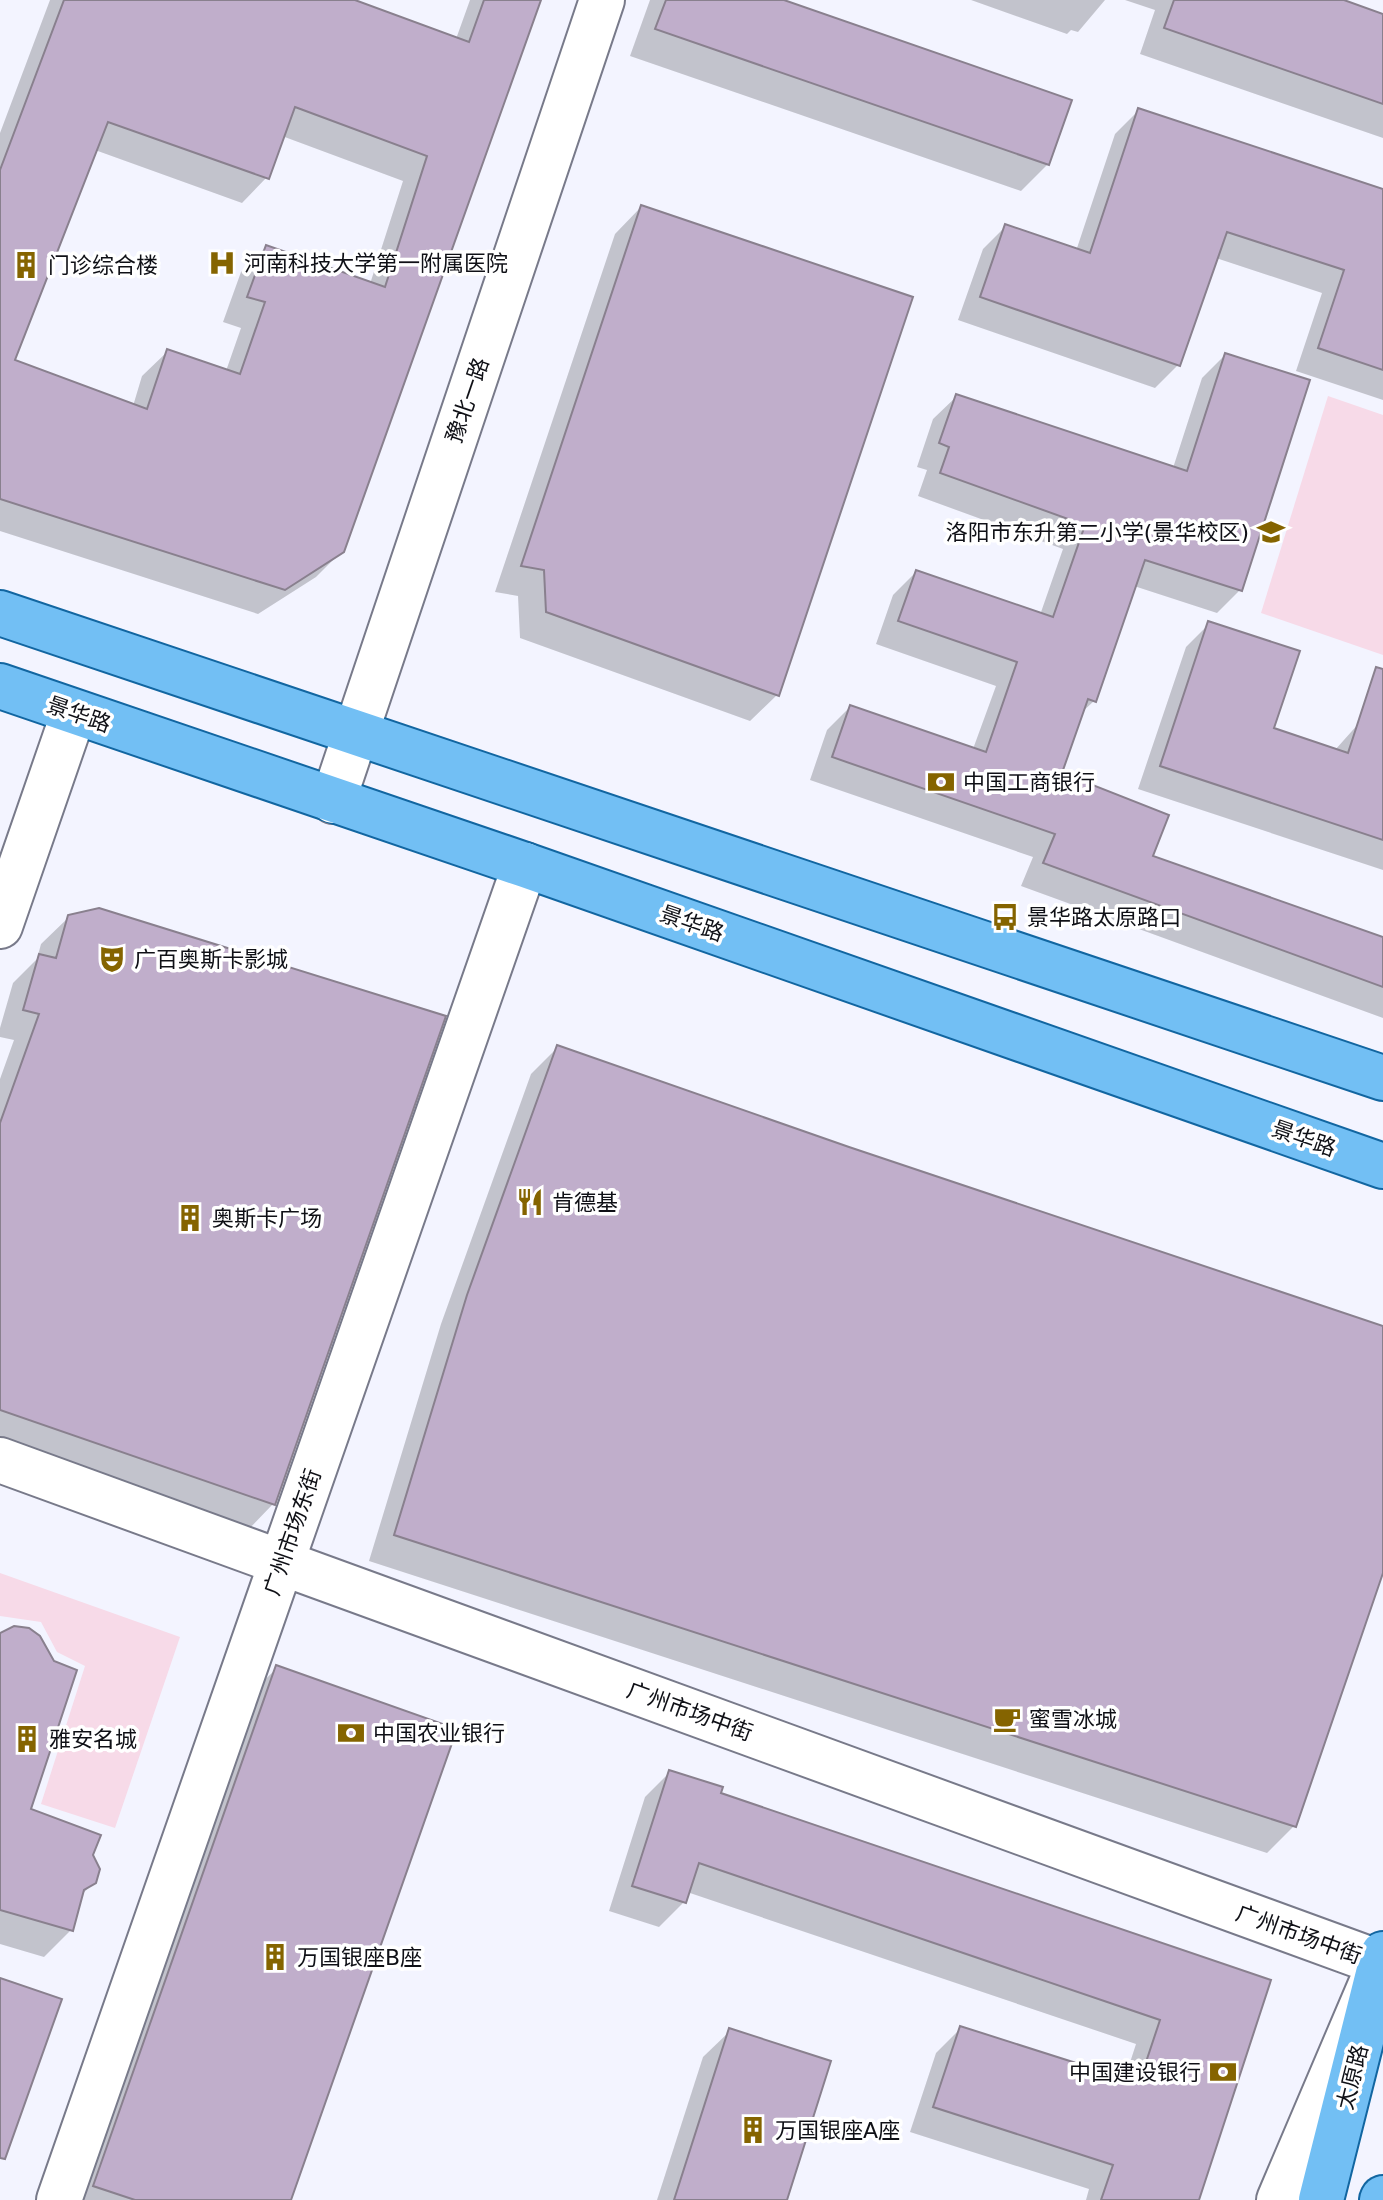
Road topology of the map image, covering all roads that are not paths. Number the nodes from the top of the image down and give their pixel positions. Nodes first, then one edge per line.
1 (602, 0) edge
2 (0, 613) edge
3 (0, 686) edge
4 (74, 712) junction
5 (354, 733) junction
6 (333, 801) junction
7 (525, 865) junction
8 (0, 926) edge
9 (1383, 1078) edge
10 (1383, 1166) edge
11 (0, 1460) edge
12 (281, 1562) junction
13 (1381, 1959) edge
14 (59, 2200) edge
15 (1279, 2200) edge
16 (1321, 2200) edge

1 - 5 street, 豫北一路
2 - 5 main road
3 - 4 main road, 景华路
4 - 6 main road, 景华路
4 - 8 street
5 - 6 street, 豫北一路
5 - 9 main road
6 - 7 main road, 景华路
7 - 10 main road, 景华路
7 - 12 street, 广州市场东街
11 - 12 street, 广州市场中街
12 - 13 street, 广州市场中街
12 - 14 street, 广州市场东街
13 - 15 street
13 - 16 main road, 太原路

